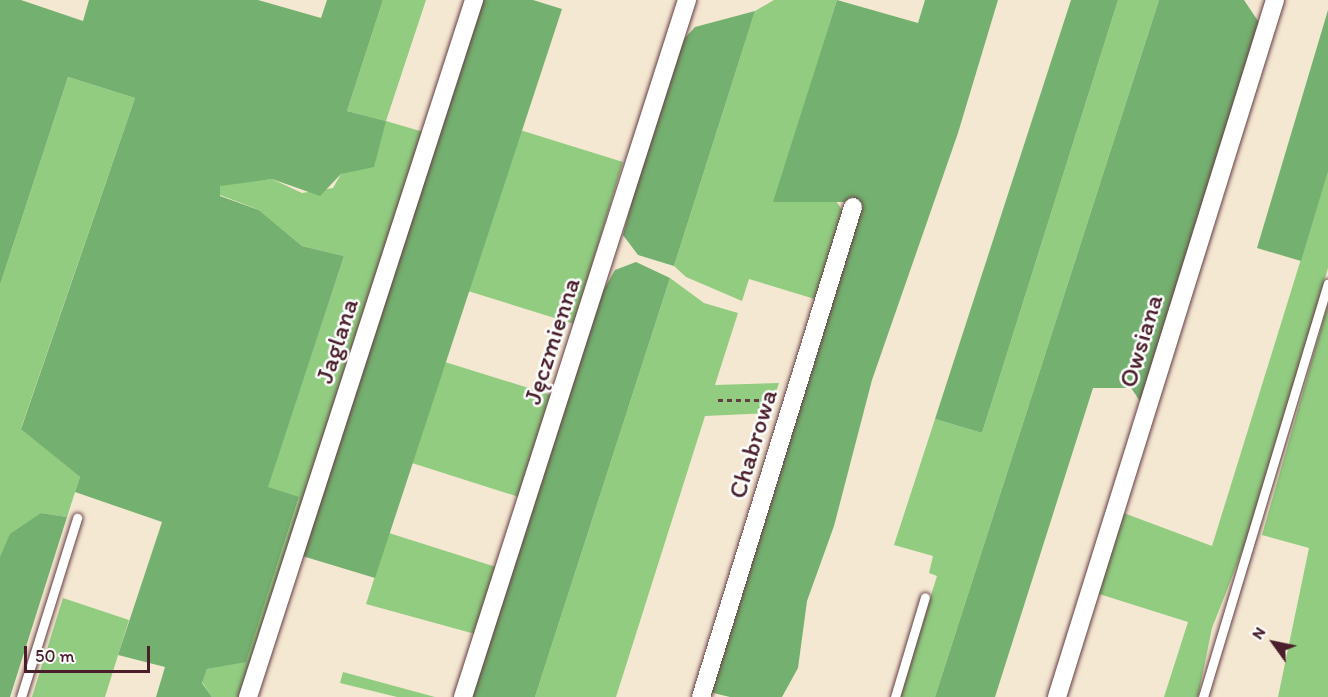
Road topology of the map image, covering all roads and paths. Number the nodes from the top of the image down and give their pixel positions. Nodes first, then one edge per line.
1 (474, 0) edge
2 (687, 0) edge
3 (1275, 0) edge
4 (853, 207) dead end
5 (1328, 283) edge
6 (718, 400) dead end
7 (793, 400) junction
8 (77, 518) dead end
9 (926, 597) dead end
10 (21, 697) edge
11 (248, 697) edge
12 (462, 697) edge
13 (701, 697) edge
14 (895, 697) edge
15 (1057, 697) edge
16 (1203, 697) edge

1 - 11 street, Jaglana
2 - 12 street, Jęczmienna
3 - 15 street, Owsiana
4 - 7 street, Chabrowa
5 - 16 lane
6 - 7 path
7 - 13 street, Chabrowa
8 - 10 lane
9 - 14 lane

